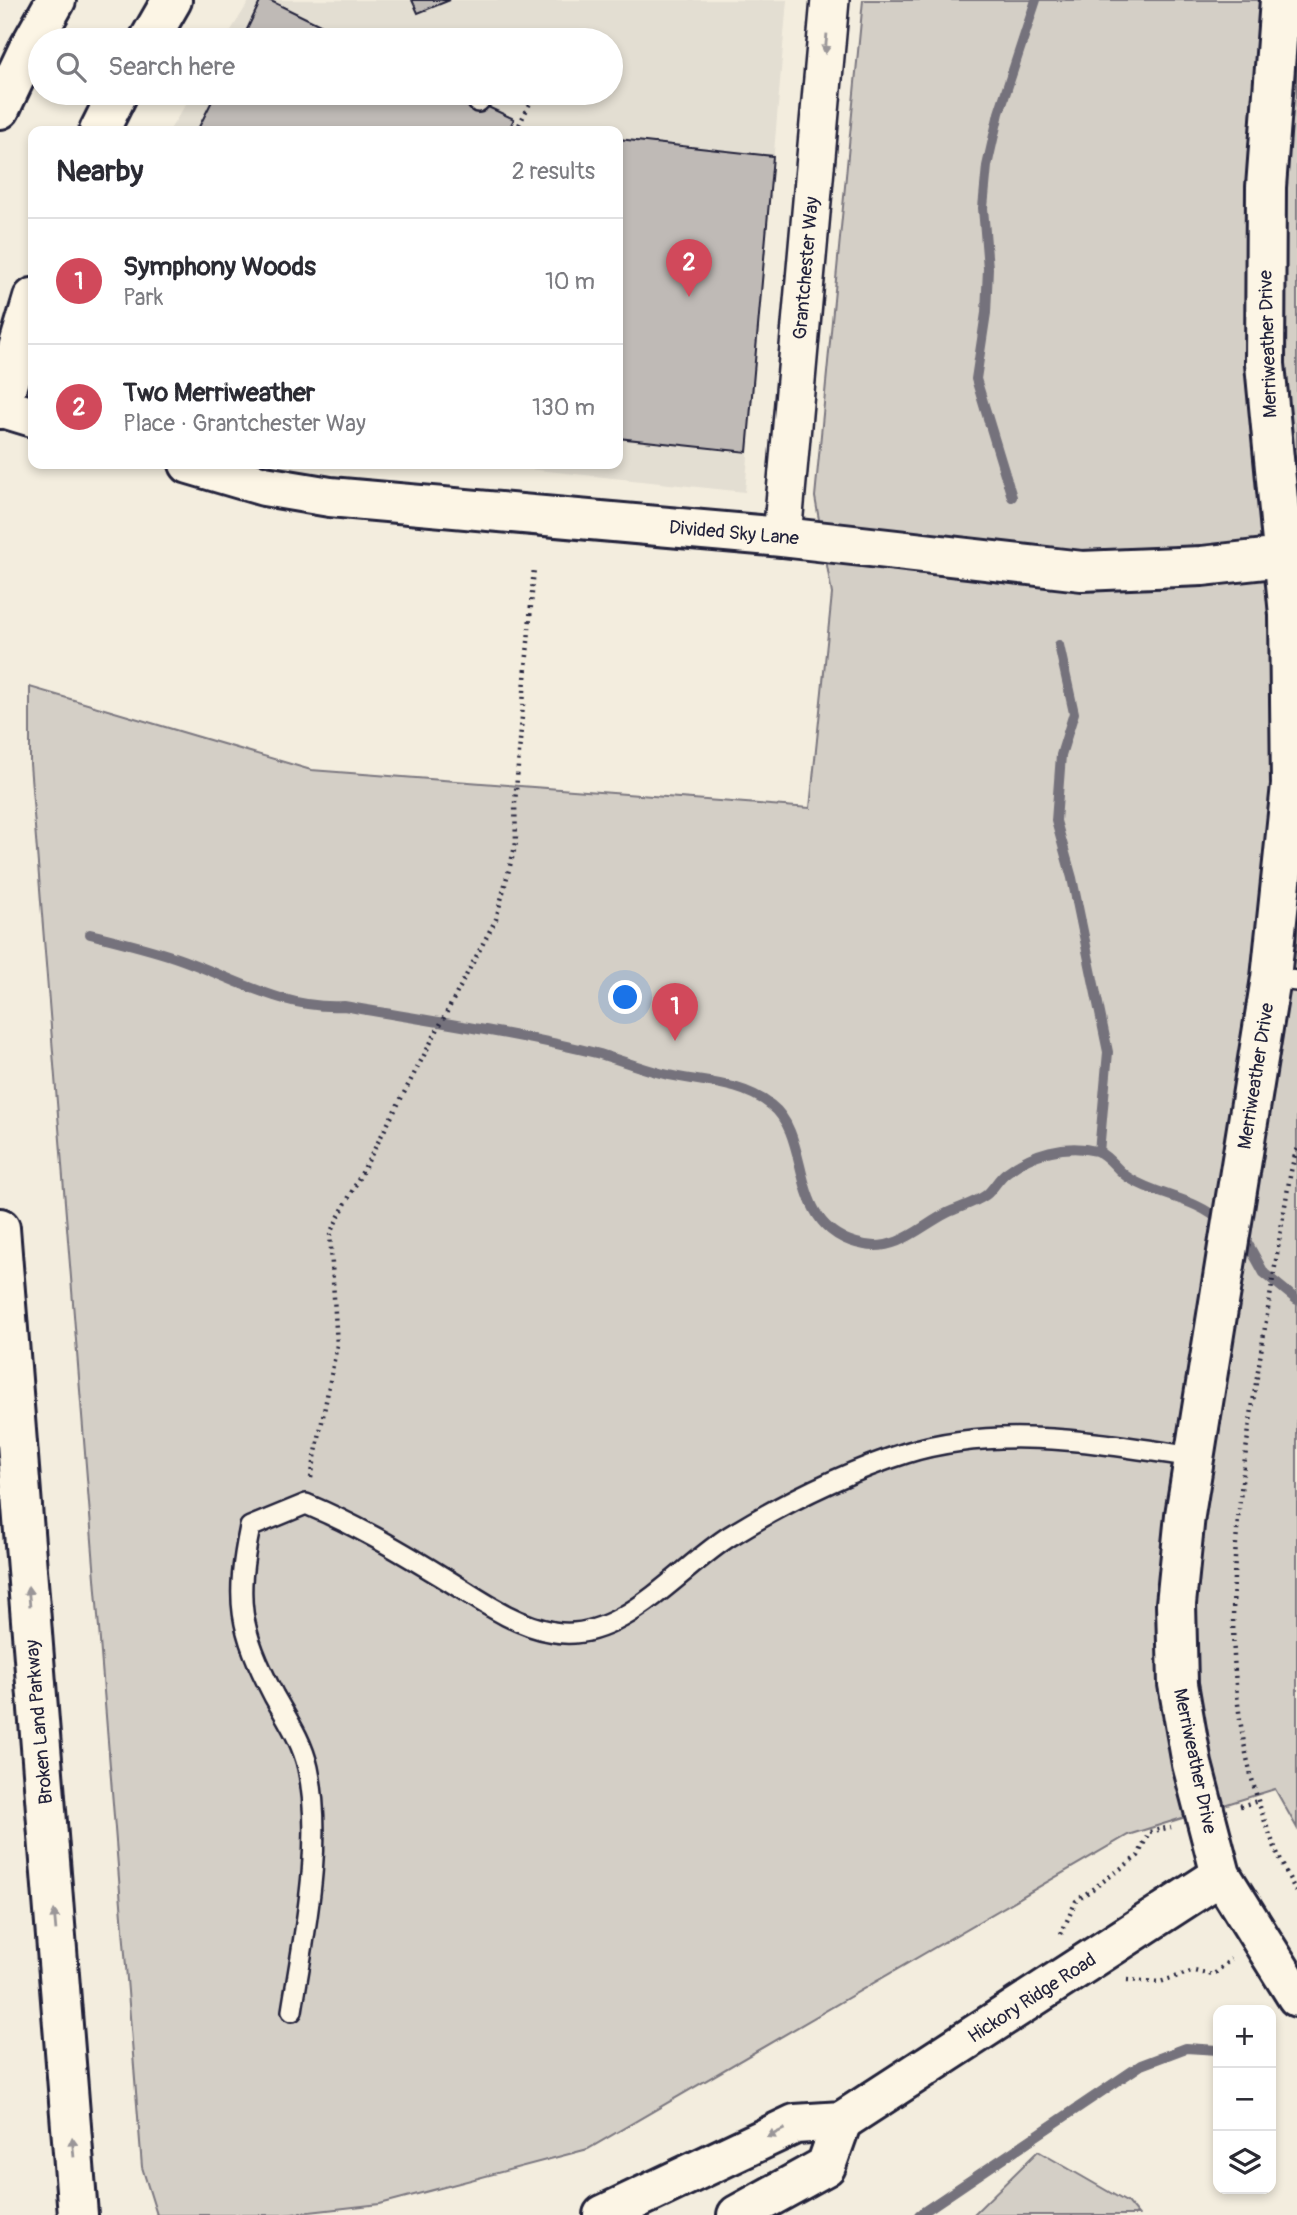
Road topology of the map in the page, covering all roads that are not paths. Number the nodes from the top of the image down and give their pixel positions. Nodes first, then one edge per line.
1 (57, 0) edge
2 (172, 0) edge
3 (830, 0) edge
4 (1280, 0) edge
5 (42, 28) edge
6 (156, 28) edge
7 (28, 55) edge
8 (112, 105) edge
9 (0, 109) edge
10 (102, 126) edge
11 (28, 315) edge
12 (0, 408) edge
13 (28, 416) edge
14 (206, 469) edge
15 (782, 537) junction
16 (1290, 556) edge
17 (1284, 979) edge
18 (0, 1228) edge
19 (1194, 1457) junction
20 (1222, 1875) junction
21 (1297, 1997) edge
22 (292, 2011) dead end
23 (842, 2121) junction
24 (78, 2215) edge
25 (603, 2215) edge
26 (737, 2215) edge

1 - 5 street
2 - 6 street
3 -> 15 street, Grantchester Way
4 - 16 street, Merriweather Drive
7 - 9 street
8 - 10 street
11 - 12 street
12 - 13 street
14 - 15 street, Divided Sky Lane
15 - 16 street, Divided Sky Lane
16 - 17 street, Merriweather Drive
17 - 19 street, Merriweather Drive
24 -> 18 street, Broken Land Parkway
19 - 20 street, Merriweather Drive
19 - 22 lane
20 - 21 street, Merriweather Drive
20 - 23 street, Hickory Ridge Road
23 -> 25 street, Hickory Ridge Road
23 - 26 street

